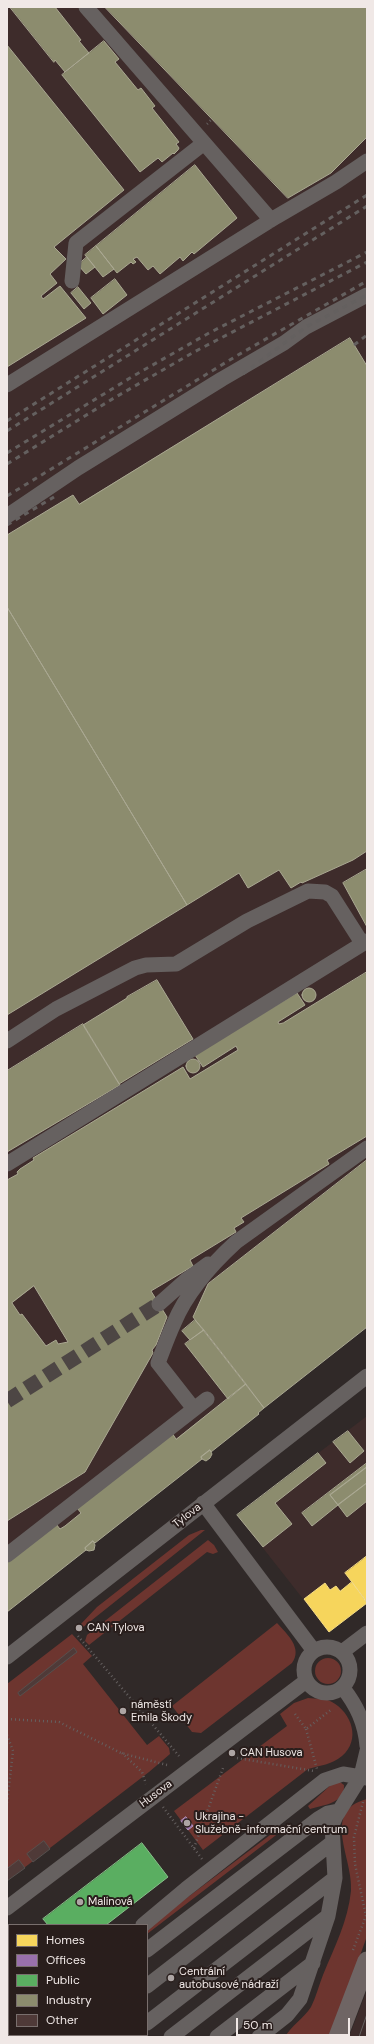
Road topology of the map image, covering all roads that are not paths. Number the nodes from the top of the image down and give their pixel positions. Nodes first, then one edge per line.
1 (86, 7) edge
2 (204, 143) junction
3 (367, 161) edge
4 (271, 220) junction
5 (72, 281) dead end
6 (367, 295) edge
7 (7, 385) edge
8 (7, 516) edge
9 (364, 942) edge
10 (7, 1041) edge
11 (367, 1148) edge
12 (7, 1164) edge
13 (223, 1254) junction
14 (159, 1304) tunnel mouth
15 (367, 1376) edge
16 (207, 1398) dead end
17 (194, 1408) junction
18 (203, 1503) junction
19 (7, 1555) edge
20 (367, 1633) edge
21 (314, 1651) junction
22 (342, 1652) junction
23 (7, 1656) edge
24 (306, 1681) junction
25 (343, 1688) junction
26 (367, 1746) edge
27 (367, 1751) edge
28 (364, 1777) edge
29 (338, 1811) junction
30 (333, 1842) junction
31 (335, 1878) junction
32 (7, 1908) edge
33 (328, 1916) junction
34 (144, 1924) edge
35 (148, 1949) edge
36 (367, 1961) edge
37 (313, 1964) junction
38 (148, 1985) edge
39 (148, 2022) edge
40 (171, 2037) edge
41 (217, 2037) edge
42 (259, 2037) edge
43 (338, 2037) edge

1 - 2 street
2 - 4 street
2 - 5 street
3 - 4 street
4 - 7 street
6 - 8 street
9 - 10 street
9 - 12 street
11 - 13 street
13 - 14 street
13 - 17 street
15 - 18 street, Tylova
16 - 17 street
17 - 19 street
18 - 21 street
18 - 23 street, Tylova
20 - 22 street
21 - 22 street
21 - 24 street
22 - 25 street
24 - 25 street
24 - 32 street, Husova
25 - 26 street
27 - 28 street
28 - 29 street
28 - 34 street
29 - 30 street
29 - 35 street
30 - 31 street
30 - 38 street
31 - 33 street
31 - 39 street
33 - 37 street
33 - 40 street
36 - 43 main road
37 - 41 street
37 - 42 street

